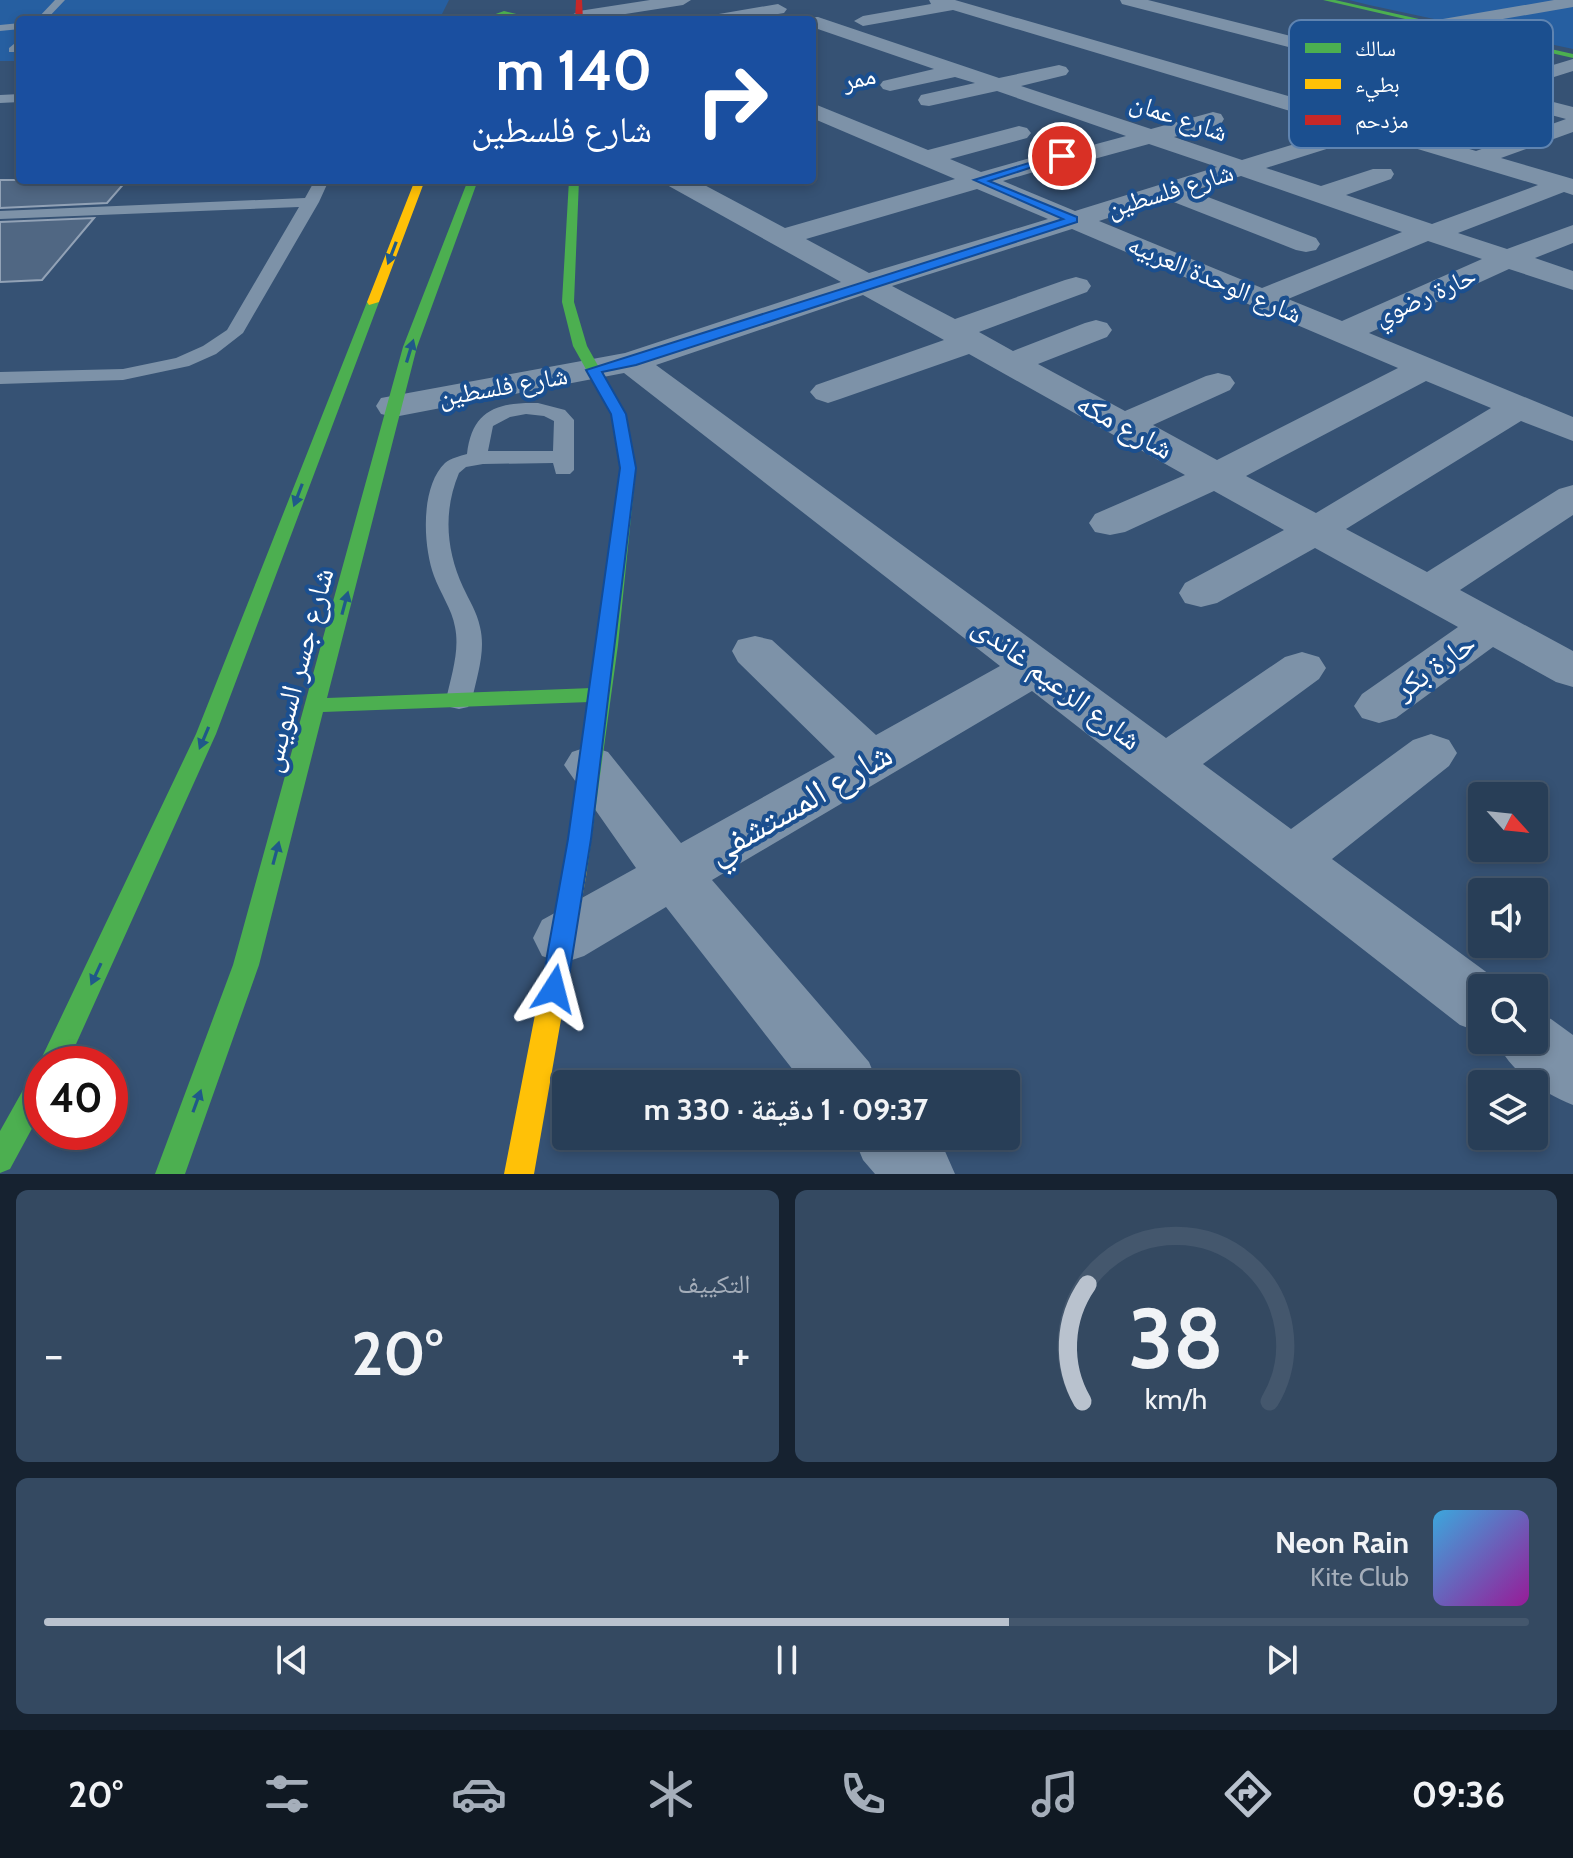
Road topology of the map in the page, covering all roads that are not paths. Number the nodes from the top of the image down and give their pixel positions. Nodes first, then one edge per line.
1 (60, 0) edge
2 (487, 0) edge
3 (529, 0) edge
4 (683, 0) edge
5 (750, 0) edge
6 (1128, 0) edge
7 (1326, 0) edge
8 (1573, 2) edge
9 (777, 9) junction
10 (944, 9) edge
11 (583, 15) edge
12 (807, 15) edge
13 (1390, 15) junction
14 (45, 16) edge
15 (496, 16) edge
16 (517, 16) edge
17 (736, 16) edge
18 (1074, 18) dead end
19 (816, 19) edge
20 (905, 20) dead end
21 (1370, 20) edge
22 (1414, 20) edge
23 (1467, 20) edge
24 (1028, 21) junction
25 (1163, 30) dead end
26 (1289, 32) edge
27 (1282, 33) junction
28 (1134, 36) dead end
29 (1289, 36) edge
30 (1211, 38) junction
31 (864, 42) junction
32 (1095, 47) junction
33 (1553, 51) edge
34 (1573, 56) edge
35 (1573, 65) edge
36 (1553, 67) edge
37 (956, 70) junction
38 (1172, 70) junction
39 (999, 73) junction
40 (1262, 74) dead end
41 (1130, 78) dead end
42 (1219, 83) junction
43 (1171, 95) dead end
44 (929, 100) dead end
45 (1132, 104) dead end
46 (1289, 109) edge
47 (1268, 110) junction
48 (818, 113) edge
49 (1084, 114) junction
50 (1149, 136) junction
51 (1306, 148) edge
52 (1438, 148) edge
53 (1506, 148) edge
54 (927, 158) junction
55 (1556, 158) dead end
56 (1476, 159) junction
57 (1242, 168) junction
58 (1520, 171) junction
59 (1382, 174) dead end
60 (979, 180) junction
61 (320, 184) edge
62 (418, 184) edge
63 (471, 184) edge
64 (574, 184) edge
65 (683, 184) edge
66 (1568, 185) edge
67 (1167, 191) junction
68 (1320, 195) junction
69 (312, 202) junction
70 (0, 215) edge
71 (1073, 220) junction
72 (1429, 232) junction
73 (1573, 233) edge
74 (781, 238) junction
75 (1306, 244) dead end
76 (1507, 259) junction
77 (1573, 281) edge
78 (866, 284) junction
79 (1262, 299) junction
80 (1342, 333) junction
81 (962, 336) junction
82 (1011, 363) junction
83 (612, 366) junction
84 (1425, 368) junction
85 (0, 378) edge
86 (1218, 383) dead end
87 (828, 392) dead end
88 (394, 406) junction
89 (1519, 407) junction
90 (1123, 425) junction
91 (1573, 430) edge
92 (477, 459) junction
93 (1216, 476) junction
94 (1573, 497) edge
95 (1110, 523) dead end
96 (1316, 530) junction
97 (1427, 592) junction
98 (1201, 593) dead end
99 (1491, 626) junction
100 (755, 651) dead end
101 (1036, 667) junction
102 (1302, 668) dead end
103 (1573, 671) edge
104 (600, 695) junction
105 (459, 700) junction
106 (316, 705) junction
107 (1379, 706) dead end
108 (1431, 753) dead end
109 (871, 761) junction
110 (590, 765) junction
111 (1165, 765) junction
112 (1291, 860) junction
113 (672, 873) junction
114 (563, 938) junction
115 (1468, 994) edge
116 (61, 1046) edge
117 (1547, 1054) edge
118 (834, 1070) edge
119 (1573, 1074) edge
120 (24, 1116) edge
121 (899, 1150) edge
122 (0, 1159) edge
123 (170, 1174) edge
124 (519, 1174) edge
125 (919, 1174) edge

1 - 14 lane
2 - 3 main road
4 - 11 street
5 - 9 street, شارع عمان
6 - 30 street
7 - 13 main road
8 - 23 street
9 - 12 street, شارع عمان
9 - 17 street
10 - 24 street
10 - 31 street
13 - 21 street
13 - 22 main road
15 - 16 main road
18 - 24 street
19 - 31 street, شارع عمان
20 - 31 street
24 - 32 street
25 - 30 street
26 - 27 street
27 - 29 street
27 - 30 street
28 - 32 street
30 - 38 street
31 - 37 street, شارع عمان
32 - 38 street
32 - 39 street
33 - 34 main road
35 - 36 street, شارع فلسطين
37 - 39 street, شارع عمان
37 - 48 street, ممر
38 - 41 street
38 - 42 street
39 - 44 street
39 - 49 street, شارع عمان
40 - 42 street
42 - 43 street
42 - 47 street
45 - 49 street
46 - 47 street
47 - 50 street
48 - 54 street, شارع الوحدة العربيه
49 - 50 street, شارع عمان
49 - 54 street
50 - 57 street, شارع عمان
50 - 60 street
51 - 57 street, شارع فلسطين
52 - 56 street
53 - 56 street
54 - 60 street, شارع الوحدة العربيه
55 - 58 street
56 - 58 street
57 - 67 street, شارع فلسطين
57 - 68 street, شارع عمان
58 - 66 street
59 - 68 street
60 - 71 street, شارع الوحدة العربيه
60 - 74 street
61 - 69 lane
62 -> 116 main road, شارع جسر السويس
88 -> 63 main road, شارع جسر السويس
64 - 83 main road
65 - 74 street, شارع مكه
66 - 72 street
67 - 71 street, شارع فلسطين
67 - 75 street
68 - 72 street, شارع عمان
69 - 70 lane
69 - 85 lane
71 - 78 street, شارع فلسطين
71 - 79 street, شارع الوحدة العربيه
72 - 76 street, شارع عمان
72 - 79 street
73 - 76 street, حارة رضوي
74 - 78 street, شارع مكه
76 - 77 street, شارع عمان
76 - 80 street, حارة رضوي
78 - 81 street, شارع مكه
78 - 83 street, شارع فلسطين
79 - 80 street, شارع الوحدة العربيه
80 - 84 street, شارع الوحدة العربيه
81 - 82 street, شارع مكه
81 - 82 street
81 - 87 street
82 - 90 street, شارع مكه
83 - 88 street, شارع فلسطين
83 - 101 street, شارع الزعيم غاندى
83 - 104 main road
84 - 89 street, شارع الوحدة العربيه
84 - 93 street
86 - 90 street
106 -> 88 main road, شارع جسر السويس
89 - 91 street, شارع الوحدة العربيه
89 - 96 street
90 - 93 street, شارع مكه
92 - 92 lane
92 - 105 lane
93 - 95 street
93 - 96 street, شارع مكه
94 - 97 street
96 - 97 street, شارع مكه
96 - 98 street
97 - 99 street, شارع مكه
99 - 103 street, شارع مكه
99 - 107 street, حارة بكر
100 - 109 street
101 - 109 street, شارع المستشفي
101 - 111 street, شارع الزعيم غاندى
102 - 111 street
104 - 105 main road
104 - 110 main road
105 - 106 main road
123 -> 106 main road, شارع جسر السويس
108 - 112 street
109 - 113 street, شارع المستشفي
110 - 113 street
110 - 114 main road
111 - 112 street, شارع الزعيم غاندى
112 - 115 street, شارع الزعيم غاندى
113 - 114 street, شارع المستشفي
113 - 118 street
114 - 124 main road
117 - 119 street
120 - 122 main road
121 - 125 street

